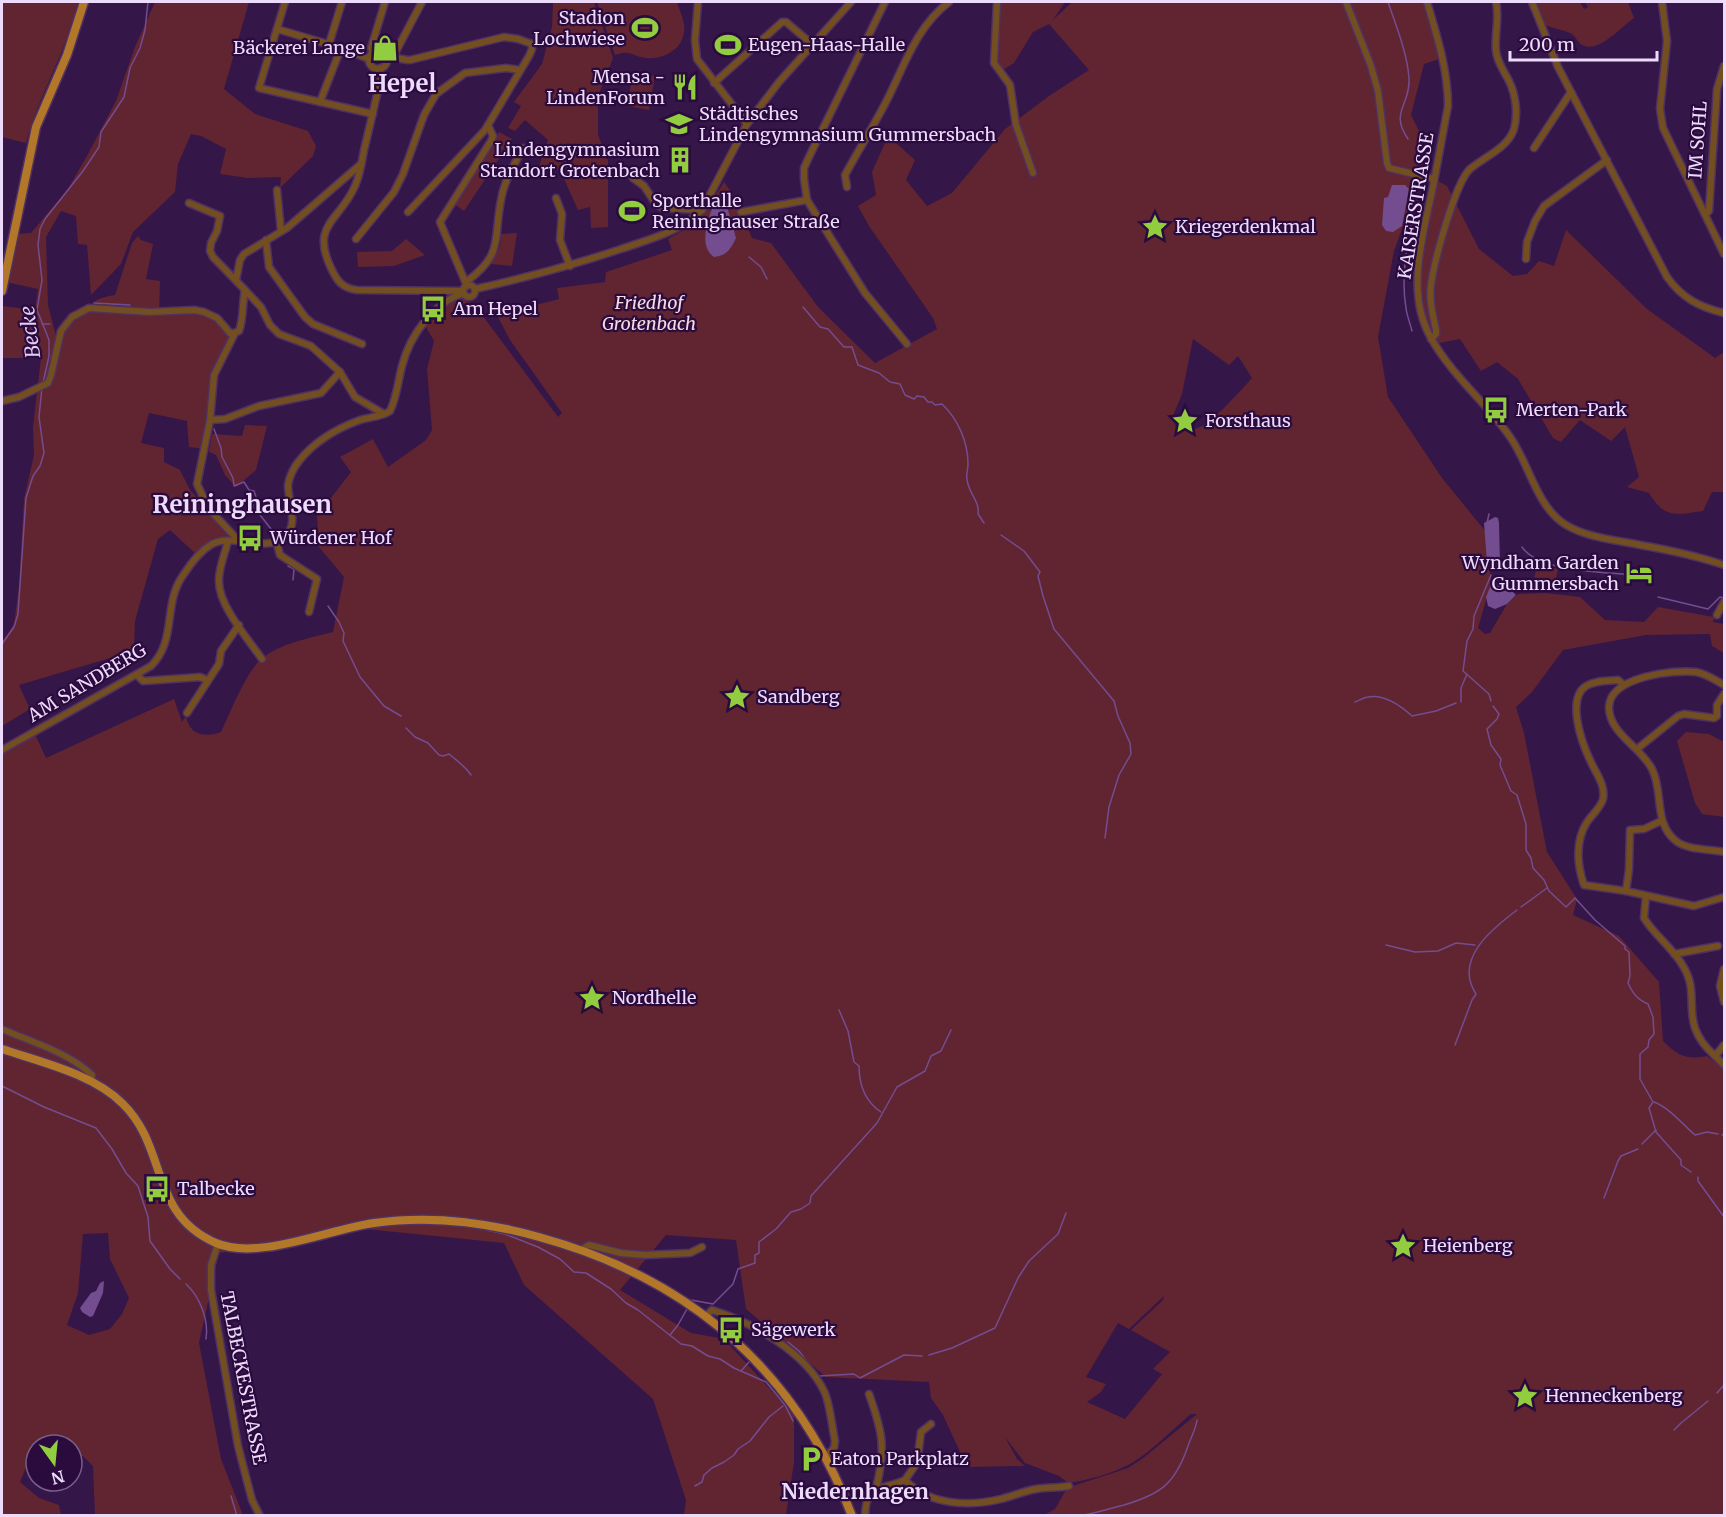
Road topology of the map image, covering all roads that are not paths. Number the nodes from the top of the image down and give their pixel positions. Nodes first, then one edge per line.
1 (84, 2) edge
2 (285, 2) edge
3 (342, 2) edge
4 (385, 2) edge
5 (422, 2) edge
6 (698, 2) edge
7 (851, 2) edge
8 (885, 2) edge
9 (949, 2) edge
10 (998, 2) edge
11 (1346, 2) edge
12 (1427, 2) edge
13 (1496, 2) edge
14 (1532, 2) edge
15 (1662, 2) edge
16 (277, 28) junction
17 (328, 44) junction
18 (812, 44) junction
19 (341, 48) junction
20 (371, 56) junction
21 (389, 58) junction
22 (1725, 66) edge
23 (380, 68) junction
24 (520, 70) junction
25 (714, 83) junction
26 (1571, 92) junction
27 (320, 102) junction
28 (373, 114) junction
29 (747, 124) junction
30 (488, 125) junction
31 (523, 148) dead end
32 (1534, 148) dead end
33 (1607, 160) junction
34 (361, 164) junction
35 (1033, 173) dead end
36 (633, 178) dead end
37 (1434, 179) junction
38 (847, 187) dead end
39 (277, 190) dead end
40 (556, 198) dead end
41 (807, 200) junction
42 (189, 203) dead end
43 (702, 210) junction
44 (408, 212) dead end
45 (741, 212) dead end
46 (1705, 214) junction
47 (281, 231) junction
48 (356, 239) dead end
49 (266, 240) junction
50 (1725, 254) edge
51 (1526, 259) dead end
52 (570, 266) junction
53 (236, 280) junction
54 (465, 288) junction
55 (475, 289) junction
56 (245, 290) junction
57 (2, 291) edge
58 (1725, 313) edge
59 (234, 334) junction
60 (1431, 339) junction
61 (362, 344) dead end
62 (907, 344) dead end
63 (340, 372) junction
64 (2, 401) edge
65 (385, 414) junction
66 (210, 420) junction
67 (238, 540) junction
68 (228, 541) junction
69 (276, 541) junction
70 (1725, 565) edge
71 (1725, 602) edge
72 (309, 612) dead end
73 (1717, 615) dead end
74 (238, 625) junction
75 (262, 659) dead end
76 (137, 675) junction
77 (207, 680) junction
78 (1624, 685) junction
79 (1725, 685) edge
80 (1725, 694) edge
81 (187, 713) dead end
82 (1637, 749) junction
83 (2, 750) edge
84 (1661, 821) junction
85 (1725, 852) edge
86 (1626, 891) junction
87 (1646, 896) junction
88 (1725, 897) edge
89 (1718, 946) dead end
90 (1674, 954) junction
91 (1725, 969) edge
92 (1725, 1002) edge
93 (2, 1029) edge
94 (1725, 1045) edge
95 (2, 1049) edge
96 (1715, 1056) junction
97 (1725, 1065) edge
98 (91, 1082) junction
99 (218, 1244) junction
100 (702, 1247) dead end
101 (582, 1249) junction
102 (706, 1316) junction
103 (869, 1394) dead end
104 (931, 1424) dead end
105 (826, 1457) junction
106 (905, 1480) junction
107 (1069, 1486) dead end
108 (876, 1489) junction
109 (261, 1515) edge
110 (852, 1515) edge
111 (865, 1515) edge

1 - 57 main road
2 - 16 street
3 - 17 street
4 - 20 street
5 - 21 street
6 - 25 street
7 - 18 street
8 - 41 street
9 - 38 street
10 - 35 street
11 - 37 street
12 - 37 street, KAISERSTRASSE
13 - 60 street
14 - 26 street
15 - 46 street
16 - 17 street
16 - 27 street
17 - 19 street
18 - 25 street
18 - 29 street
19 - 20 street
19 - 27 street
20 - 21 street
20 - 23 street
21 - 23 street
21 - 24 street
22 - 46 street, IM SOHL
23 - 28 street
24 - 30 street
24 - 48 street
25 - 29 street
26 - 32 street
26 - 33 street
27 - 28 street
28 - 34 street
29 - 43 street
30 - 44 street
30 - 54 street
31 - 54 street
33 - 51 street
33 - 58 street
34 - 47 street
34 - 54 street
36 - 43 street
37 - 60 street, KAISERSTRASSE
39 - 47 street
40 - 52 street
41 - 45 street
41 - 62 street
42 - 53 street
43 - 52 street
46 - 50 street
47 - 49 street
49 - 53 street
49 - 61 street
52 - 55 street
53 - 56 street
54 - 55 street
54 - 55 street
54 - 65 street
56 - 59 street
56 - 63 street
59 - 64 street
59 - 66 street
60 - 70 street, KAISERSTRASSE
63 - 65 street
63 - 66 street
65 - 69 street
66 - 67 street
67 - 68 street, AM SANDBERG
67 - 69 street, AM SANDBERG
68 - 74 street
68 - 76 street, AM SANDBERG
69 - 72 street
71 - 73 street
74 - 75 street
74 - 77 street
76 - 77 street
76 - 83 street, AM SANDBERG
77 - 81 street
78 - 79 street
78 - 82 street
78 - 86 street
80 - 82 street
82 - 84 street
84 - 85 street
84 - 86 street
86 - 87 street
87 - 88 street
87 - 90 street
89 - 90 street
90 - 96 street
91 - 92 street
93 - 98 street
94 - 96 street
95 - 98 main road
96 - 97 street
98 - 99 main road
99 - 101 main road
99 - 109 street, TALBECKESTRASSE
100 - 101 street
101 - 102 main road
102 - 105 main road
102 - 105 street
103 - 108 street
104 - 106 street
105 - 110 main road
106 - 107 street
106 - 108 street
108 - 111 street

